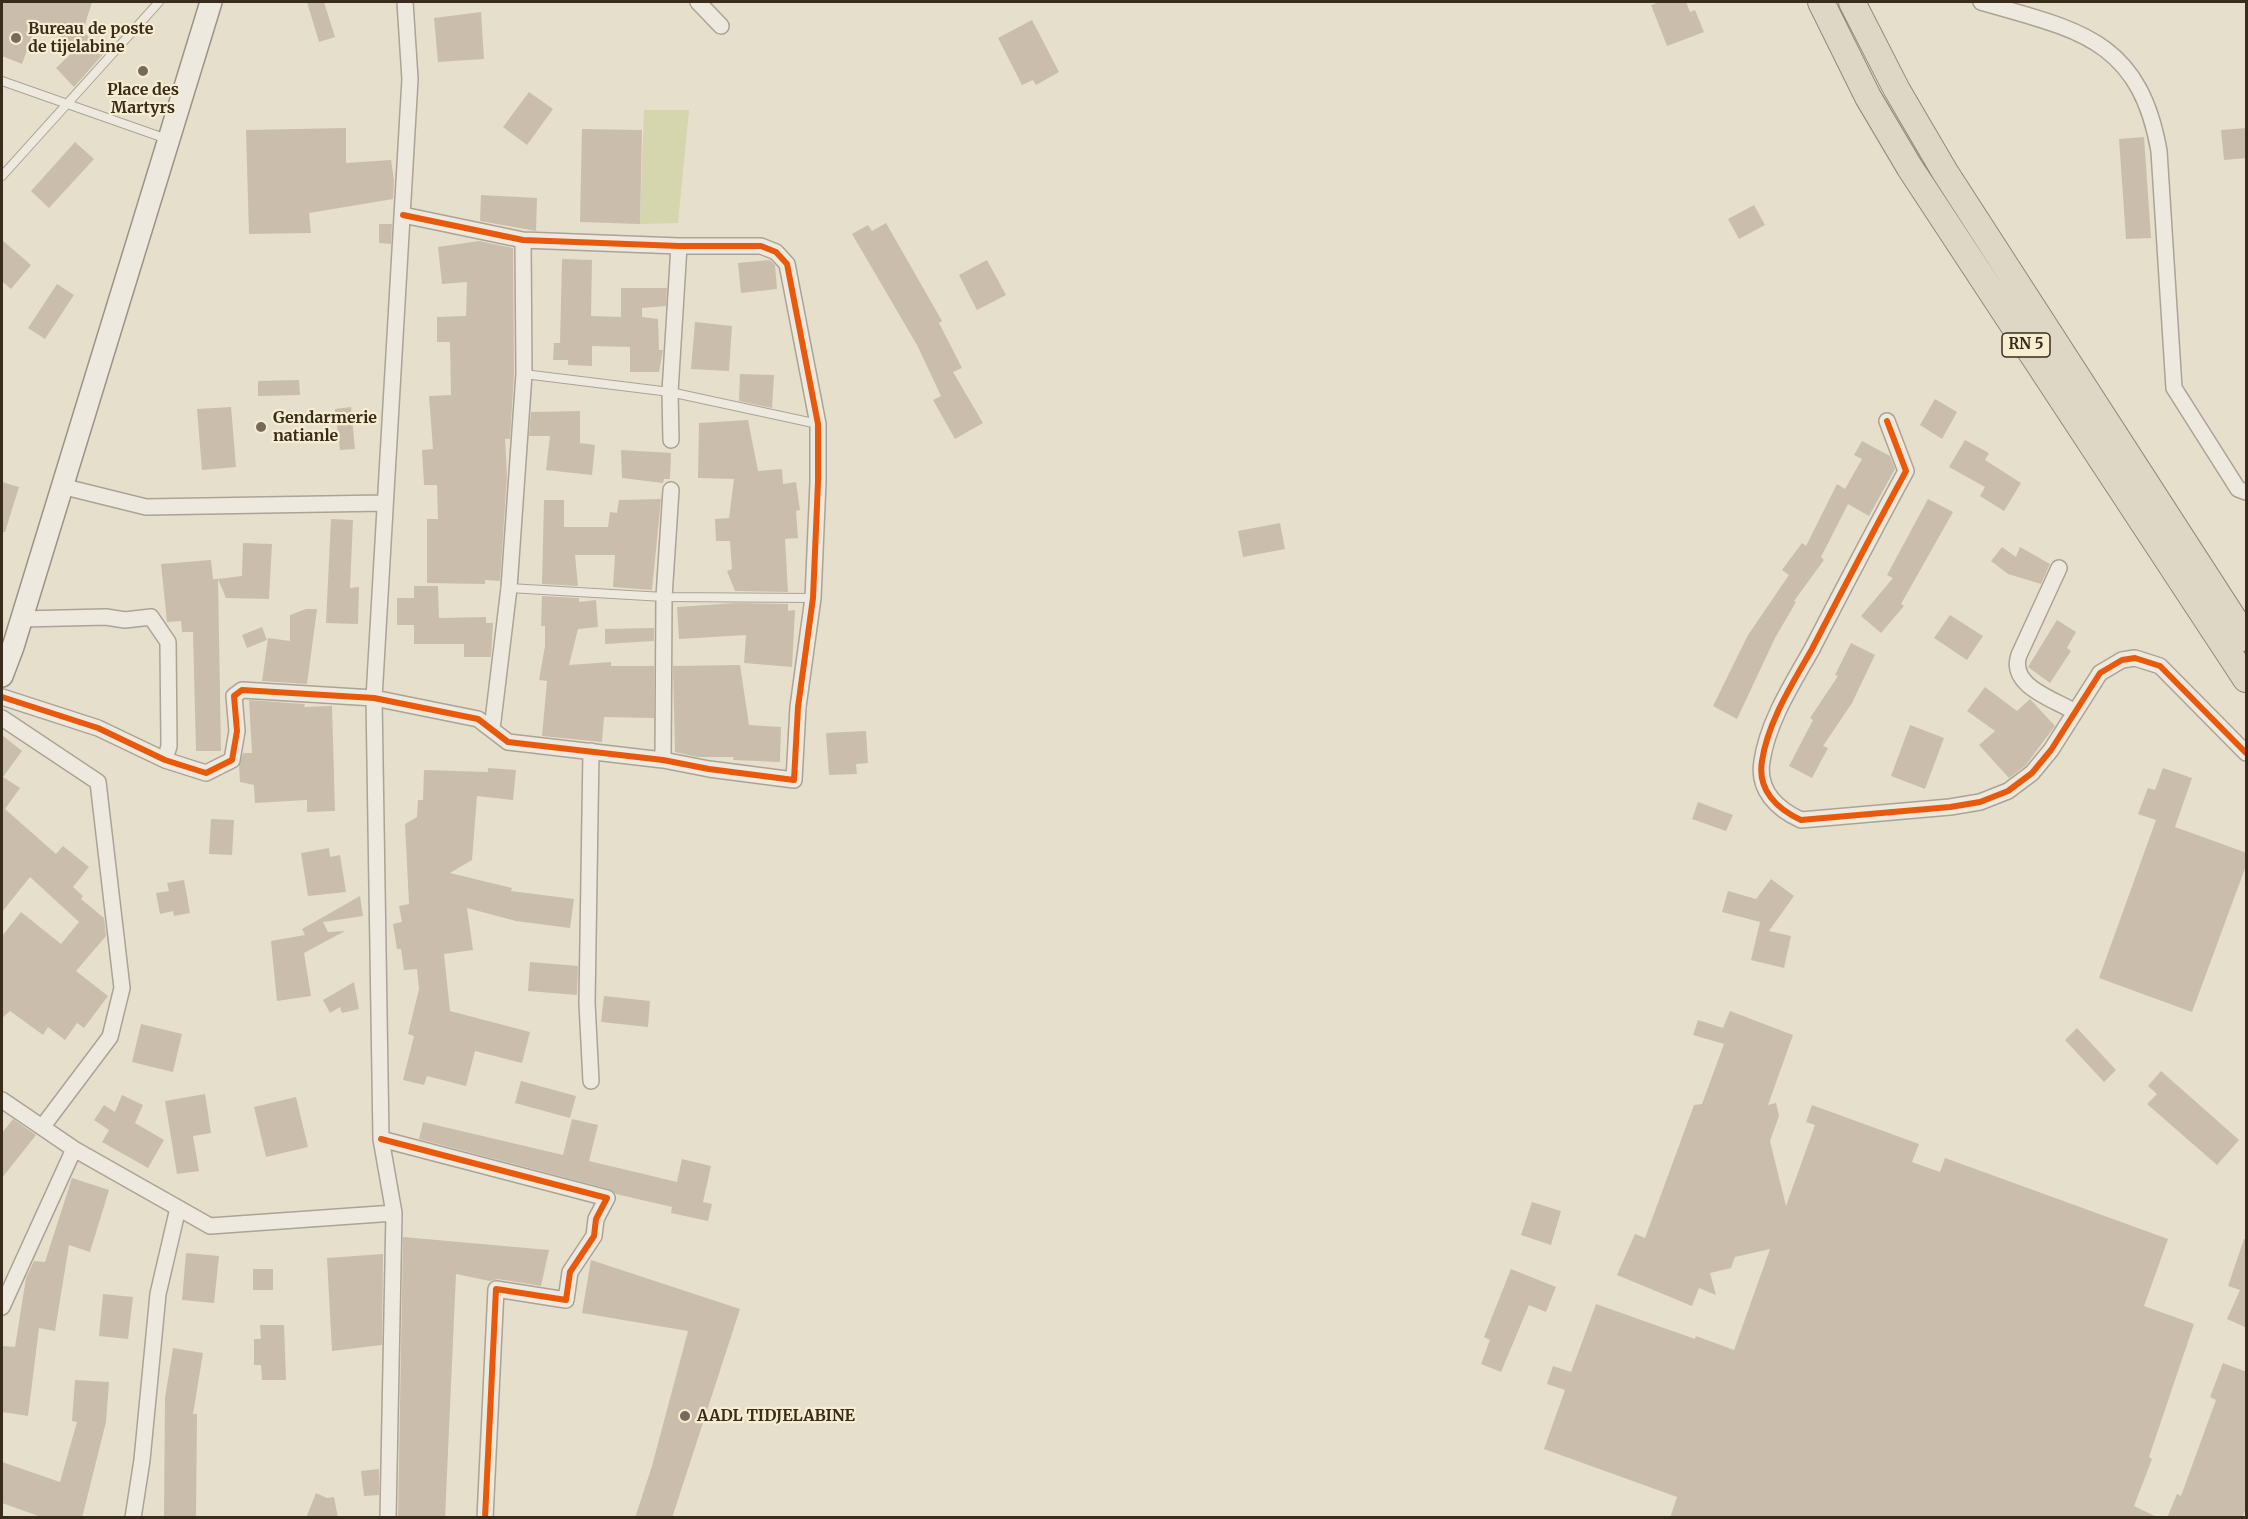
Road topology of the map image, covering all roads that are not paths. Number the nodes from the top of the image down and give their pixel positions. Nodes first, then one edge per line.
1 (159, 2) edge
2 (211, 2) edge
3 (405, 2) edge
4 (698, 2) edge
5 (1821, 2) edge
6 (1852, 2) edge
7 (1981, 2) edge
8 (721, 26) dead end
9 (2, 81) edge
10 (67, 104) junction
11 (167, 139) junction
12 (2, 176) edge
13 (403, 215) junction
14 (523, 240) junction
15 (679, 246) junction
16 (524, 374) junction
17 (670, 392) junction
18 (1887, 421) dead end
19 (818, 424) junction
20 (671, 440) dead end
21 (62, 486) junction
22 (671, 490) dead end
23 (2247, 492) edge
24 (384, 503) junction
25 (2059, 568) dead end
26 (509, 588) junction
27 (664, 597) junction
28 (813, 598) junction
29 (21, 619) junction
30 (2247, 638) edge
31 (2, 676) edge
32 (2247, 679) edge
33 (2, 697) edge
34 (374, 698) junction
35 (2075, 712) junction
36 (2, 718) edge
37 (492, 729) junction
38 (591, 751) junction
39 (2247, 753) edge
40 (165, 760) junction
41 (663, 760) junction
42 (591, 1081) dead end
43 (2, 1100) edge
44 (43, 1126) junction
45 (381, 1139) junction
46 (74, 1149) junction
47 (178, 1208) junction
48 (394, 1213) junction
49 (2, 1307) edge
50 (133, 1518) edge
51 (388, 1518) edge
52 (485, 1518) edge

1 - 10 lane
2 - 11 main road
3 - 13 street
4 - 8 street
5 - 32 highway, RN 5
6 - 30 highway, RN 5
7 - 23 street
9 - 10 lane
10 - 11 lane
10 - 12 lane
11 - 21 main road
13 - 14 street
13 - 24 street
14 - 15 street
14 - 16 street
15 - 17 street
15 - 19 street
16 - 17 lane
16 - 26 street
17 - 19 lane
17 - 20 street
18 - 35 street
19 - 28 street
21 - 24 street
21 - 29 main road
22 - 27 street
24 - 34 street
25 - 35 street
26 - 27 lane
26 - 37 street
27 - 28 lane
27 - 41 street
28 - 41 street
29 - 31 main road
29 - 40 street
33 - 40 street
34 - 37 street
34 - 40 street
34 - 45 street
35 - 39 street
36 - 44 street
37 - 38 street
38 - 41 street
38 - 42 street
43 - 44 street
44 - 46 street
45 - 48 street
45 - 52 street
46 - 47 street
46 - 49 street
47 - 48 street
47 - 50 street
48 - 51 street

